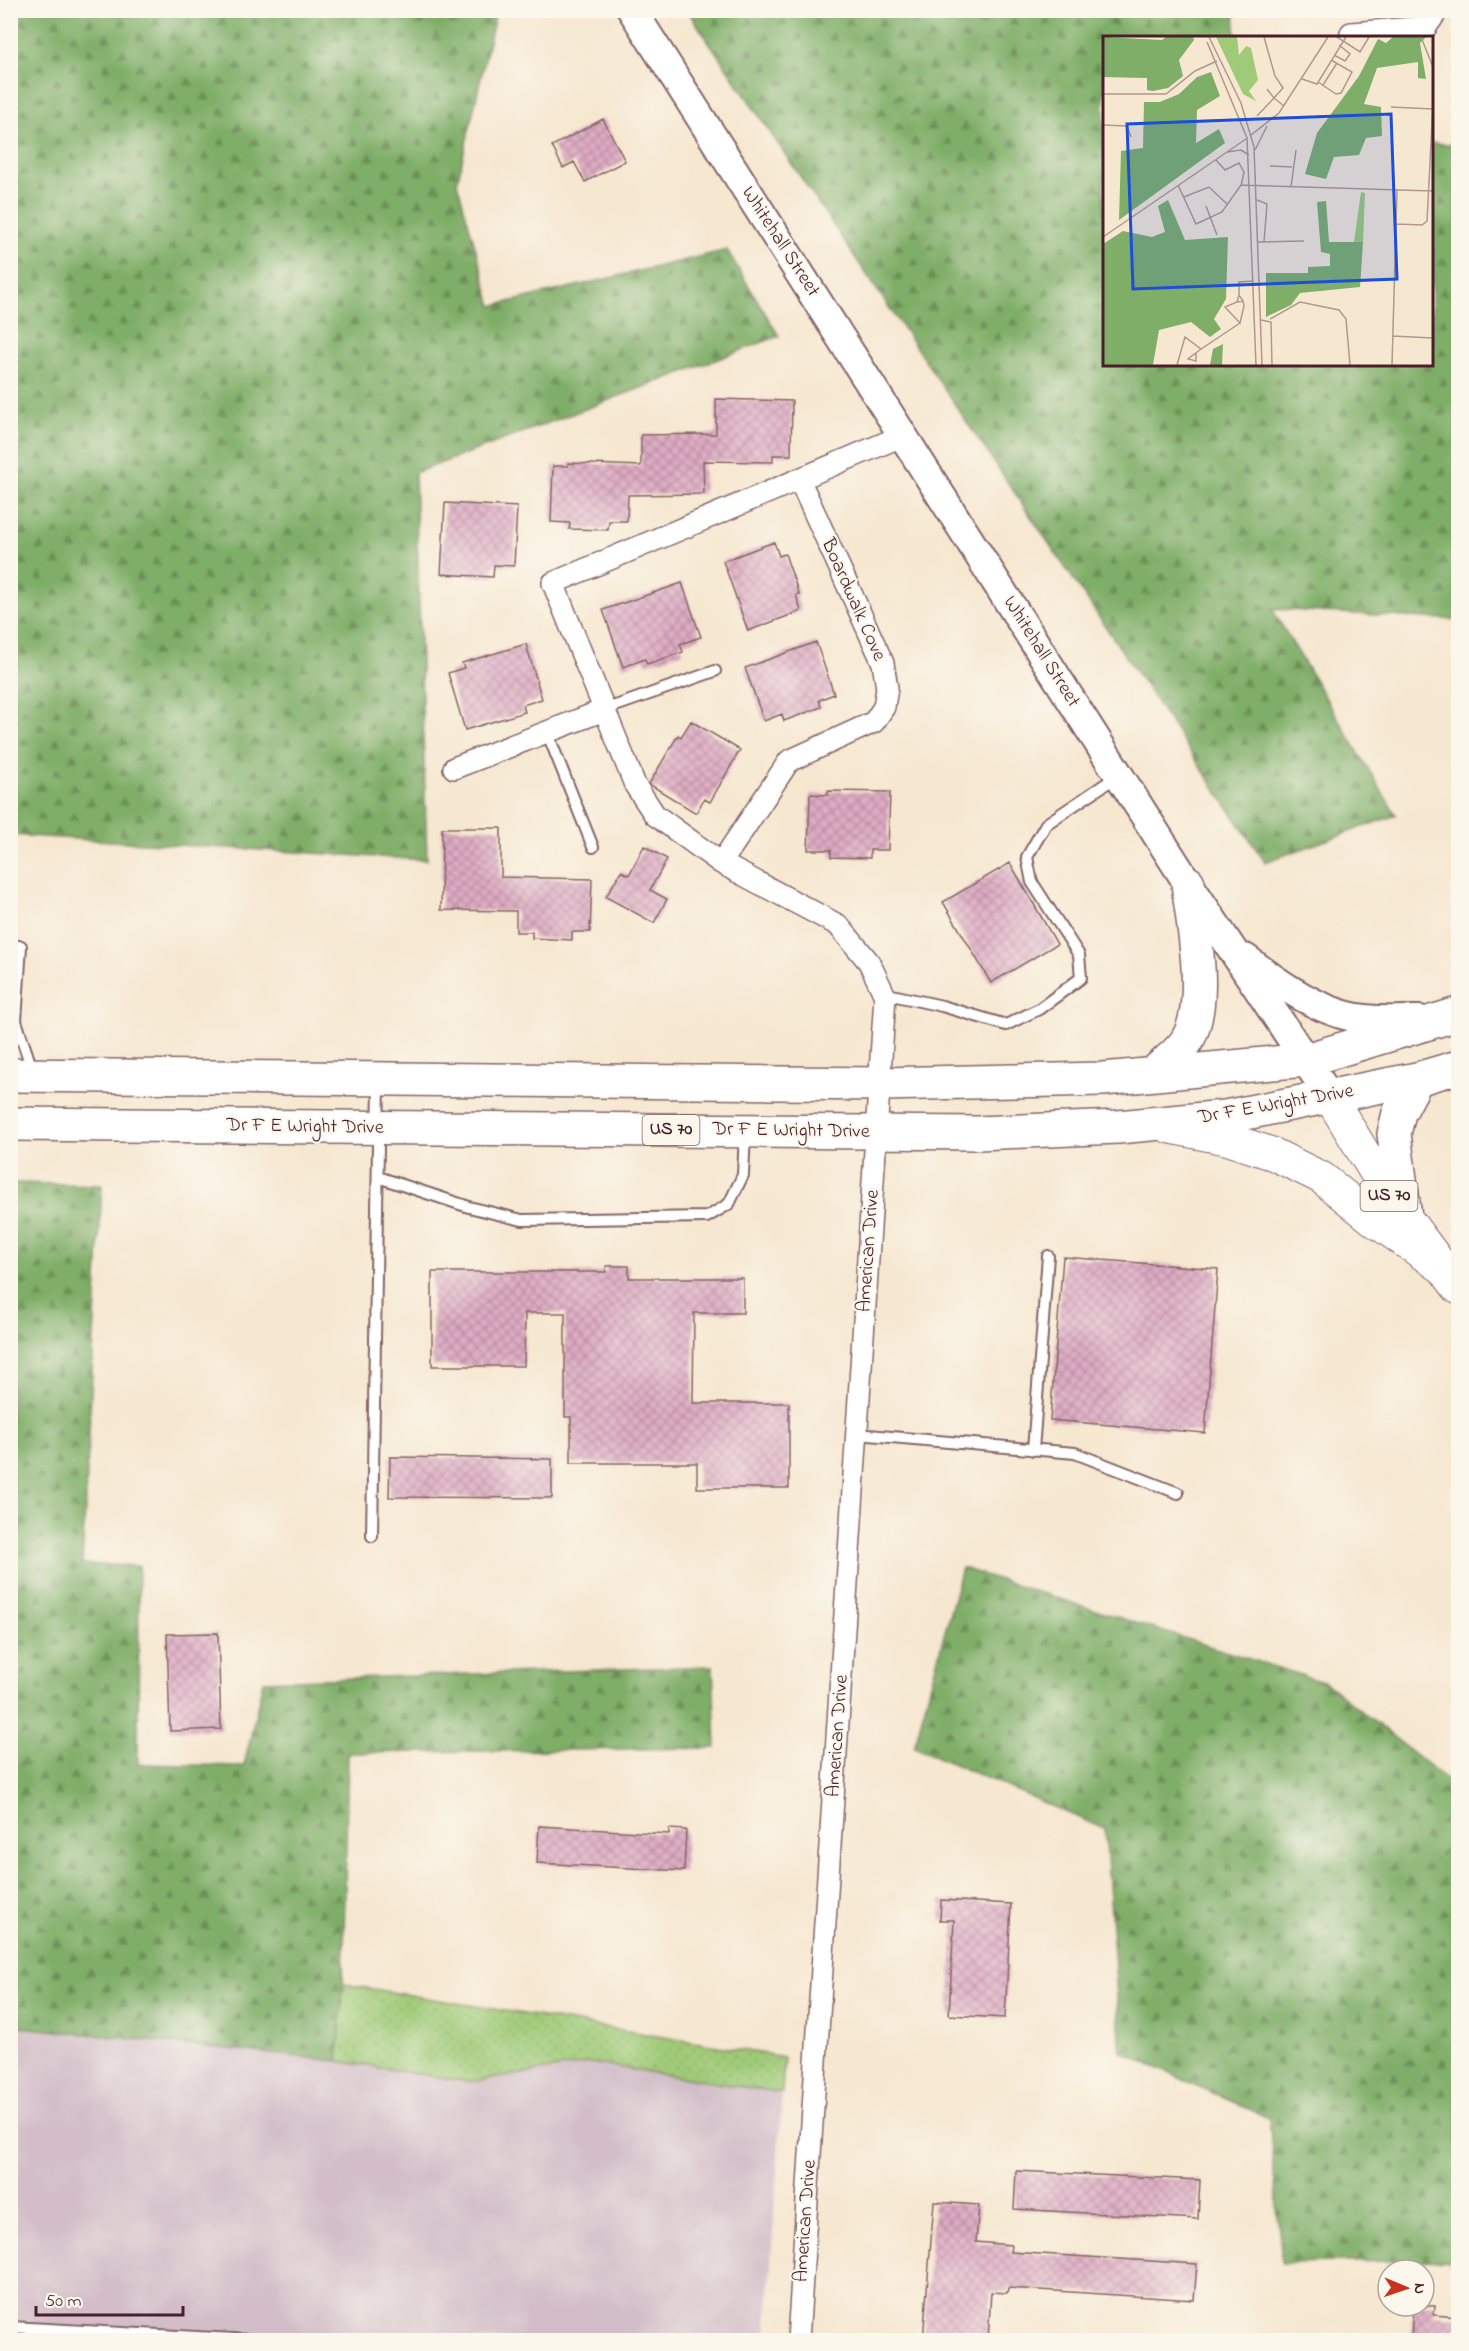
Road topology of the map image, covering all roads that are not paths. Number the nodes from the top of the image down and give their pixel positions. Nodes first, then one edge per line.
1 (632, 10) edge
2 (1438, 10) edge
3 (1351, 33) dead end
4 (904, 435) junction
5 (799, 479) junction
6 (715, 671) dead end
7 (604, 710) junction
8 (547, 732) junction
9 (454, 768) dead end
10 (1119, 775) junction
11 (593, 847) dead end
12 (721, 863) junction
13 (1188, 883) junction
14 (10, 946) edge
15 (1231, 947) junction
16 (883, 993) junction
17 (1449, 1017) edge
18 (13, 1025) edge
19 (1306, 1060) junction
20 (1458, 1067) edge
21 (1153, 1074) junction
22 (22, 1075) edge
23 (1417, 1079) junction
24 (379, 1080) junction
25 (881, 1084) junction
26 (1330, 1097) junction
27 (10, 1105) edge
28 (10, 1124) edge
29 (1154, 1124) junction
30 (379, 1127) junction
31 (745, 1131) junction
32 (877, 1132) junction
33 (378, 1177) junction
34 (1405, 1217) junction
35 (1048, 1256) dead end
36 (1451, 1278) edge
37 (857, 1434) junction
38 (1033, 1449) junction
39 (1178, 1493) dead end
40 (372, 1536) dead end
41 (10, 2327) edge
42 (252, 2340) edge
43 (798, 2340) edge

1 - 4 street, Whitehall Street
2 - 3 street
4 - 5 street
4 - 10 street, Whitehall Street
5 - 7 street
5 - 12 street, Boardwalk Cove
6 - 7 lane
7 - 8 street
7 - 12 street
8 - 9 street
8 - 11 lane
10 - 13 street, Whitehall Street
10 - 16 lane
12 - 16 street
13 - 15 street, Whitehall Street
13 - 21 highway
14 - 18 lane
15 - 17 street
15 - 19 street, Whitehall Street
16 - 25 street
17 - 19 highway
18 - 22 lane
19 - 21 highway
19 - 26 street, Whitehall Street / US 70
20 - 23 highway, Dr F E Wright Drive
21 - 25 highway
22 - 24 highway
22 - 27 highway
23 - 26 highway, Dr F E Wright Drive
23 - 34 highway
24 - 25 highway
24 - 30 lane
25 - 32 street
26 - 29 highway, Dr F E Wright Drive / US 70
26 - 34 main road, Whitehall Street / US 70
28 - 30 highway, Dr F E Wright Drive / US 70
29 - 32 highway, Dr F E Wright Drive / US 70
29 - 36 main road
30 - 31 highway, Dr F E Wright Drive / US 70
30 - 33 lane
31 - 32 highway, Dr F E Wright Drive / US 70
31 - 33 lane
32 - 37 street, American Drive
33 - 40 lane
34 - 36 main road, Whitehall Street / US 70
35 - 38 lane
37 - 38 lane
37 - 43 street, American Drive
38 - 39 lane
41 - 42 lane

